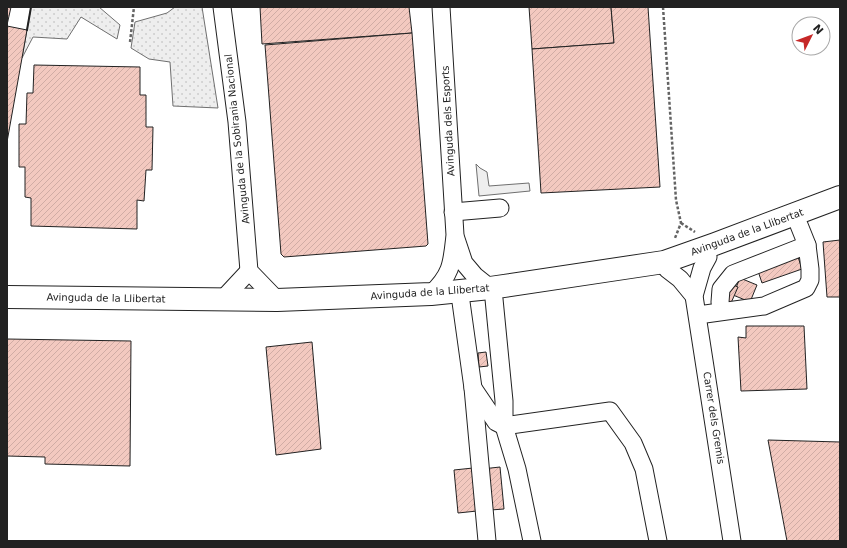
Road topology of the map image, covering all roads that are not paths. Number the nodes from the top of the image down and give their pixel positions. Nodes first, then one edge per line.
1 (222, 7) edge
2 (441, 7) edge
3 (840, 197) edge
4 (500, 208) dead end
5 (840, 211) edge
6 (453, 212) junction
7 (799, 224) junction
8 (455, 235) junction
9 (807, 245) junction
10 (708, 258) junction
11 (667, 269) junction
12 (249, 271) junction
13 (492, 293) junction
14 (431, 294) junction
15 (7, 296) edge
16 (694, 296) junction
17 (222, 300) junction
18 (277, 300) junction
19 (461, 302) junction
20 (7, 306) edge
21 (722, 311) junction
22 (698, 315) junction
23 (473, 388) junction
24 (504, 426) junction
25 (486, 541) edge
26 (532, 541) edge
27 (658, 541) edge
28 (732, 541) edge

1 - 12 street, Avinguda de la Sobirania Nacional
2 - 6 street, Avinguda dels Esports
3 - 13 main road, Avinguda de la Llibertat
4 - 6 street
5 - 7 main road, Avinguda de la Llibertat
6 - 8 street, Avinguda dels Esports
7 - 9 street
7 - 10 main road, Avinguda de la Llibertat
8 - 13 street, Avinguda dels Esports
8 - 14 street, Avinguda dels Esports
9 - 21 street
9 - 21 street
10 - 11 main road, Avinguda de la Llibertat
10 - 16 street, Carrer dels Gremis
11 - 13 main road, Avinguda de la Llibertat
11 - 16 street, Carrer dels Gremis
12 - 17 street
12 - 18 street
13 - 14 main road, Avinguda de la Llibertat
13 - 19 main road, Avinguda de la Llibertat
13 - 24 street
14 - 18 main road, Avinguda de la Llibertat
15 - 17 main road, Avinguda de la Llibertat
16 - 22 street, Carrer dels Gremis
17 - 18 main road, Avinguda de la Llibertat
19 - 20 main road, Avinguda de la Llibertat
19 - 23 street
21 - 22 street
22 - 28 street, Carrer dels Gremis
23 - 24 street
23 - 25 street
24 - 26 street
24 - 27 street

